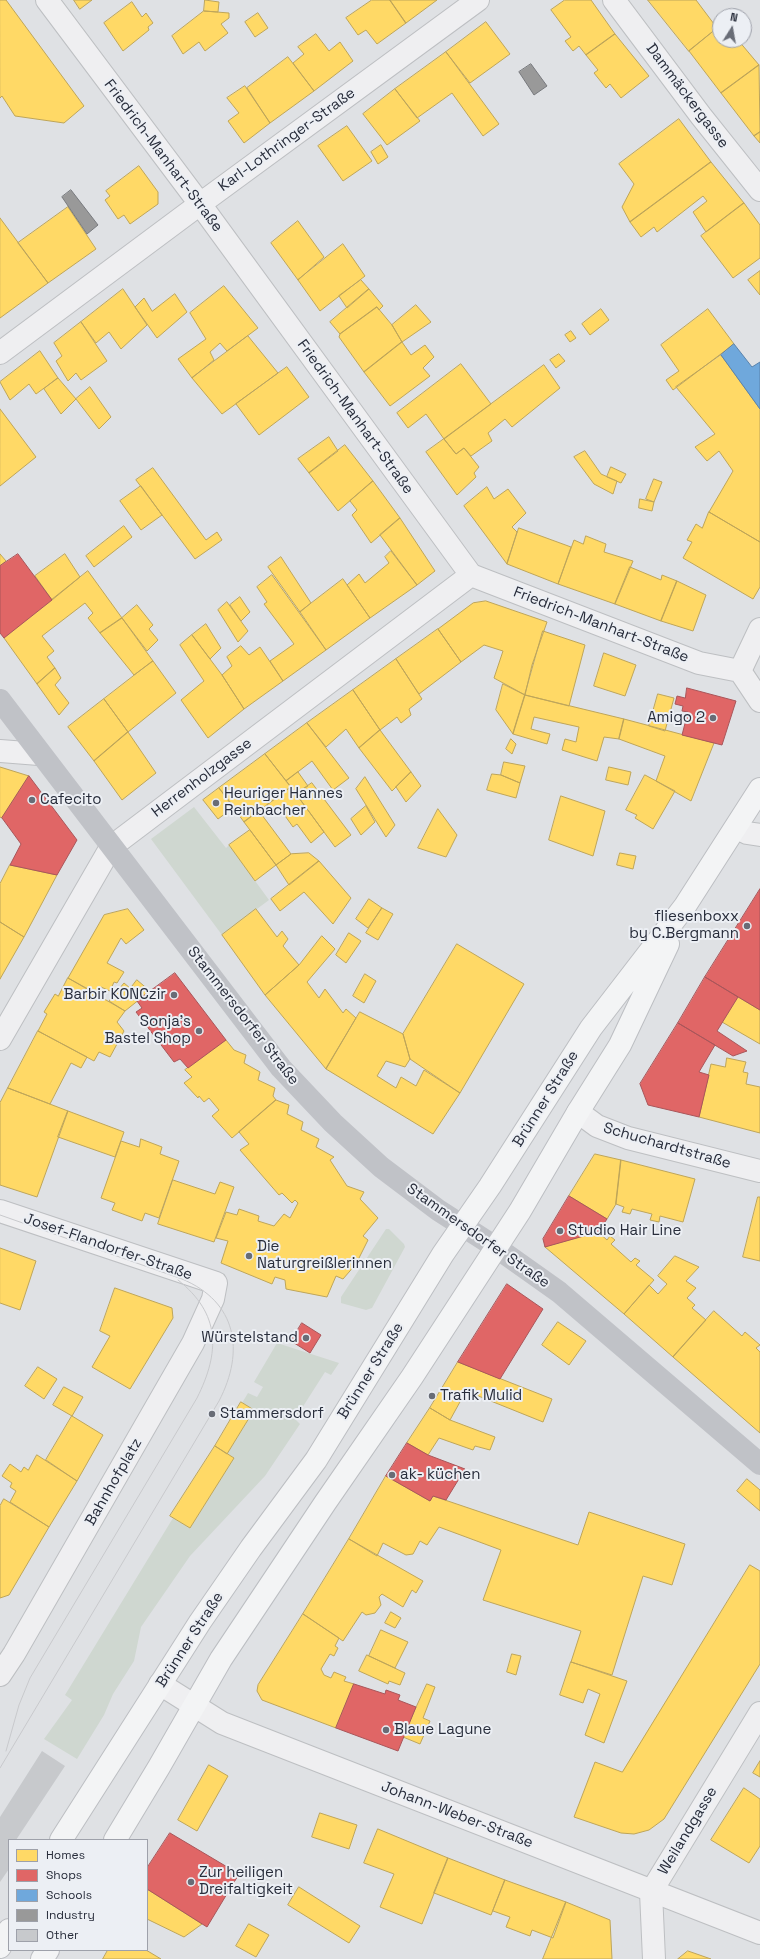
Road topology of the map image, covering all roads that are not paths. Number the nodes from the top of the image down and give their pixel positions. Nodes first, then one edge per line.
1 (47, 0) edge
2 (478, 0) edge
3 (614, 0) edge
4 (760, 190) edge
5 (200, 204) junction
6 (0, 353) edge
7 (471, 575) junction
8 (760, 629) edge
9 (740, 671) junction
10 (0, 700) edge
11 (760, 701) edge
12 (0, 751) edge
13 (39, 754) junction
14 (760, 789) edge
15 (737, 828) junction
16 (760, 835) edge
17 (111, 847) junction
18 (685, 906) junction
19 (0, 1038) edge
20 (578, 1112) junction
21 (760, 1171) edge
22 (0, 1211) edge
23 (463, 1226) junction
24 (497, 1248) junction
25 (216, 1284) joint
26 (760, 1464) edge
27 (7, 1650) edge
28 (0, 1675) edge
29 (160, 1684) junction
30 (195, 1705) junction
31 (760, 1713) edge
32 (62, 1839) edge
33 (116, 1839) edge
34 (651, 1892) junction
35 (8, 1932) edge
36 (760, 1933) edge
37 (0, 1947) edge
38 (654, 1959) edge

1 - 5 street, Friedrich-Manhart-Straße
2 - 5 street, Karl-Lothringer-Straße
3 - 4 street, Dammäckergasse
5 - 6 street, Karl-Lothringer-Straße
5 - 7 street, Friedrich-Manhart-Straße
7 - 9 street, Friedrich-Manhart-Straße
7 - 17 street, Herrenholzgasse
8 - 9 street
9 - 11 street
10 - 13 main road, Stammersdorfer Straße
12 - 13 street
13 - 17 main road, Stammersdorfer Straße
14 - 15 main road, Brünner Straße
15 - 16 street
15 - 18 main road, Brünner Straße
17 - 19 street, Herrenholzgasse
17 - 23 main road, Stammersdorfer Straße
18 - 20 main road, Brünner Straße
18 - 23 main road, Brünner Straße
20 - 21 street, Schuchardtstraße
20 - 24 main road, Brünner Straße
22 - 25 street, Josef-Flandorfer-Straße
23 - 24 main road, Stammersdorfer Straße
23 - 29 main road, Brünner Straße
24 - 26 main road, Stammersdorfer Straße
24 - 30 main road, Brünner Straße
25 - 27 street, Bahnhofplatz
27 - 28 street, Bahnhofplatz
29 - 30 street, Johann-Weber-Straße
29 - 32 main road, Brünner Straße
30 - 33 main road, Brünner Straße
30 - 34 street, Johann-Weber-Straße
31 - 34 street, Weilandgasse
34 - 36 street, Johann-Weber-Straße
34 - 38 street, Weilandgasse
35 - 37 main road

